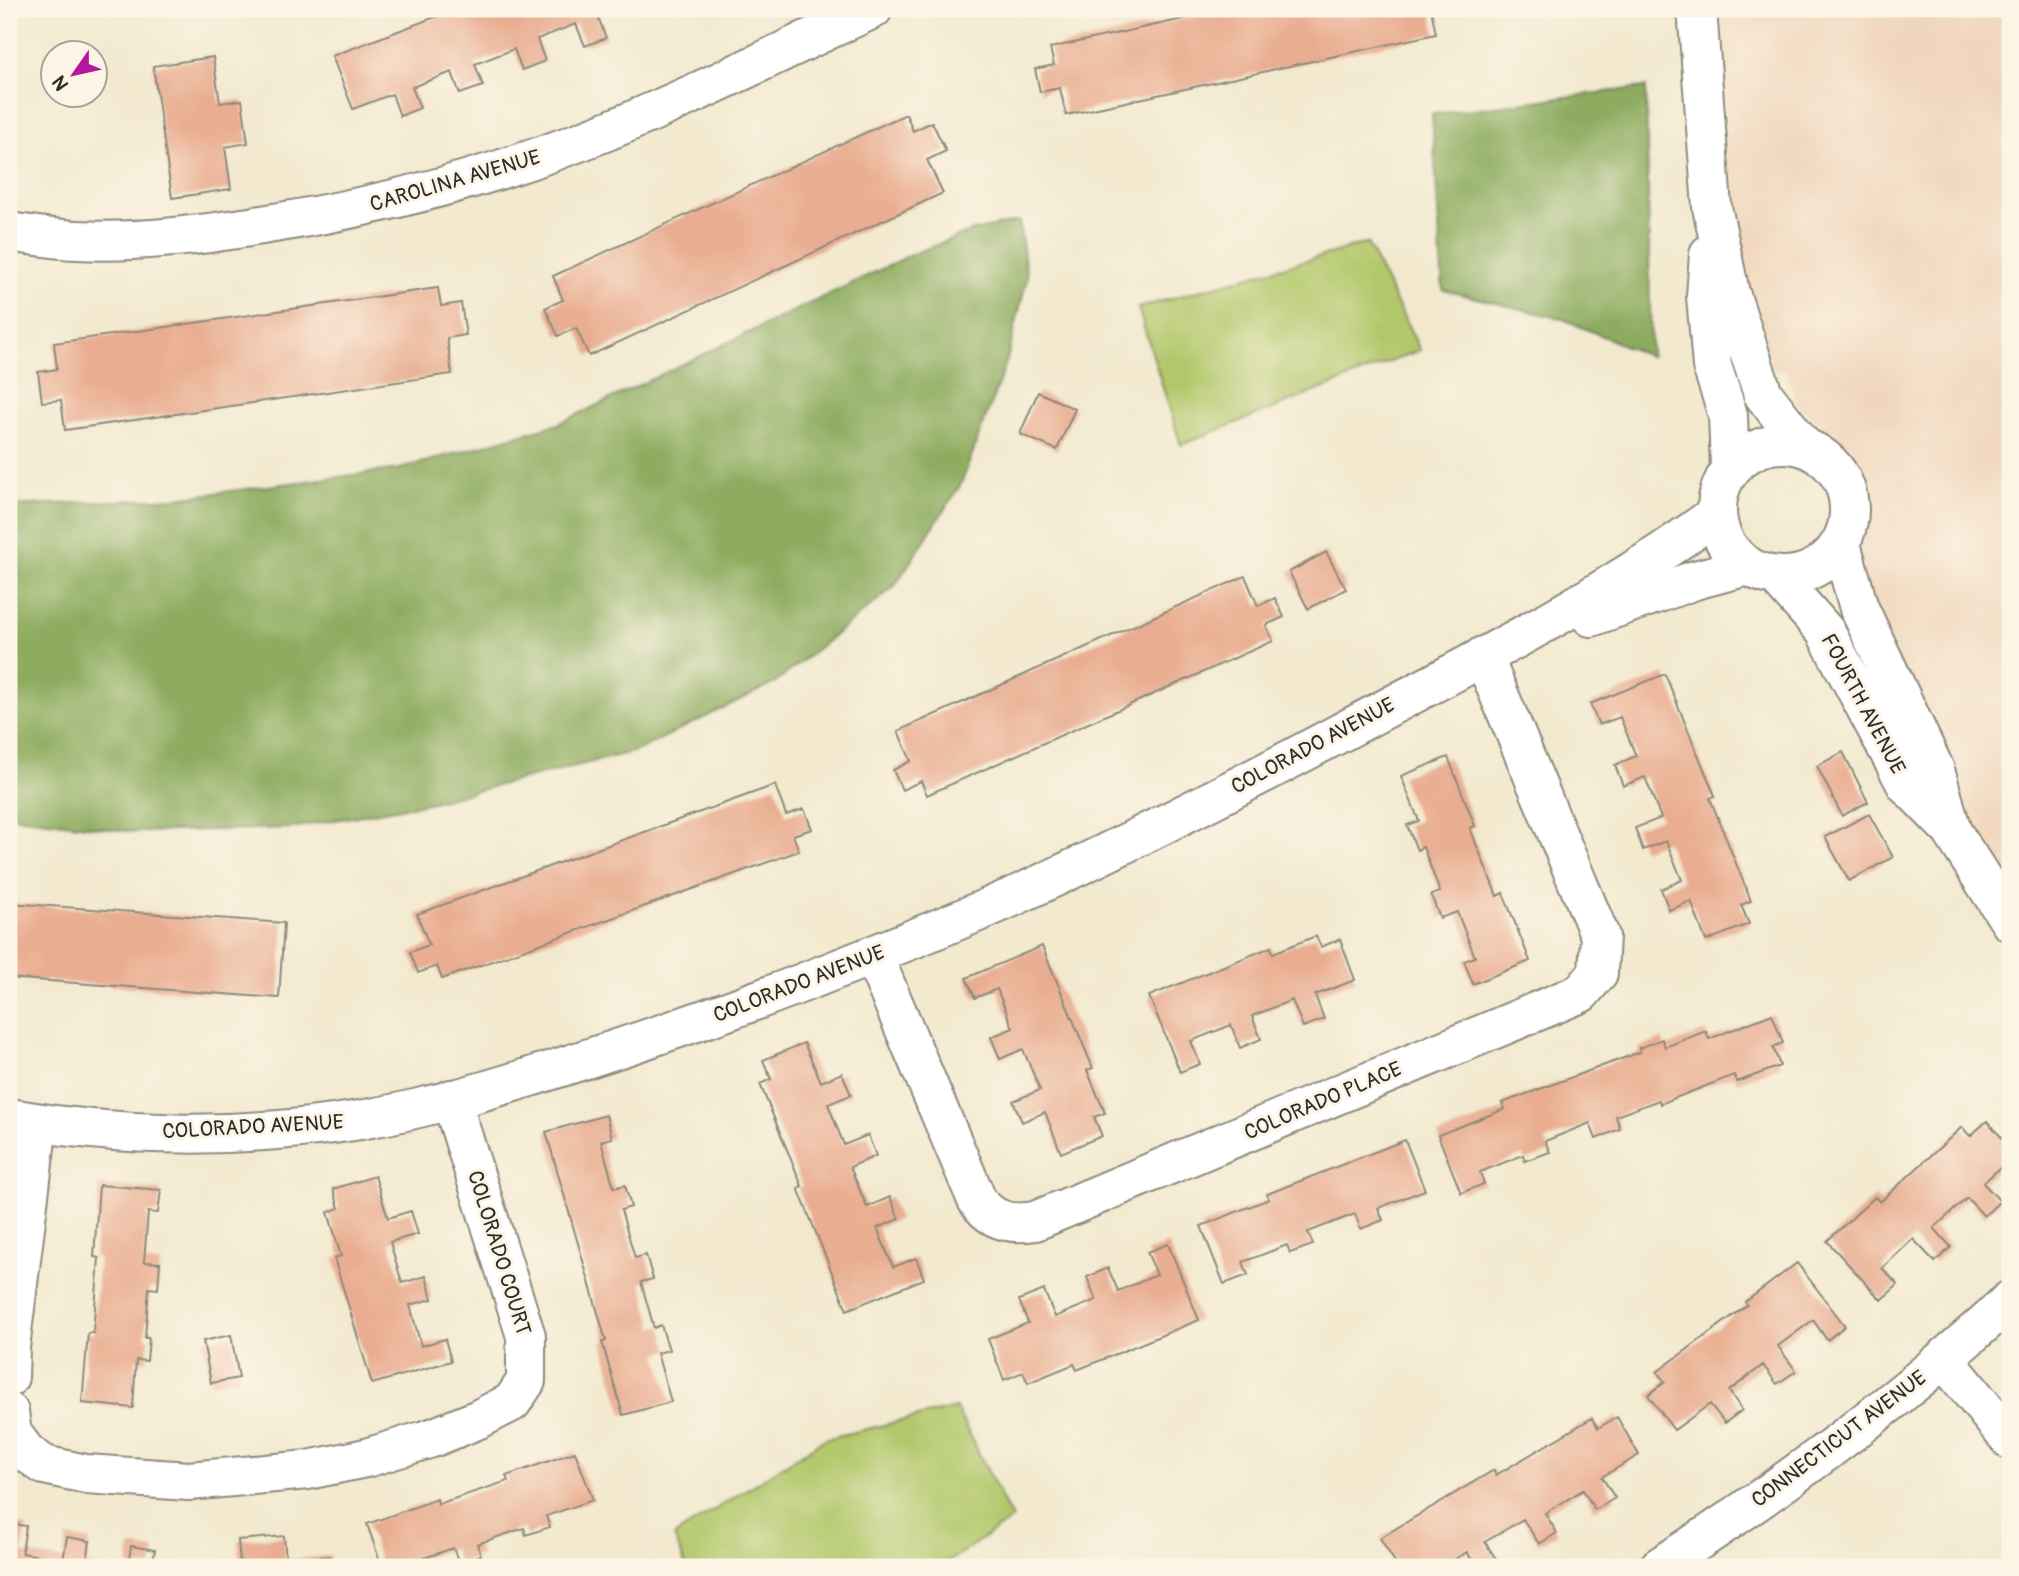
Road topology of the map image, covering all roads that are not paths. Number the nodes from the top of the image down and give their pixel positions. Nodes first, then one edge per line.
1 (873, 9) edge
2 (1697, 9) edge
3 (1712, 207) junction
4 (9, 233) edge
5 (1804, 447) junction
6 (1730, 469) junction
7 (1716, 514) junction
8 (1841, 544) junction
9 (1762, 571) junction
10 (1531, 632) junction
11 (1483, 656) junction
12 (1951, 830) junction
13 (2010, 922) edge
14 (873, 955) junction
15 (451, 1099) junction
16 (23, 1120) edge
17 (2010, 1300) edge
18 (1945, 1360) junction
19 (9, 1377) edge
20 (9, 1412) edge
21 (2010, 1440) edge
22 (1659, 1567) edge

1 - 4 street, CAROLINA AVENUE
2 - 3 street
3 - 5 street
3 - 6 street
5 - 6 street
5 - 8 street
6 - 7 street
7 - 9 street
7 - 10 street, COLORADO AVENUE
8 - 9 street
8 - 12 street, FOURTH AVENUE
9 - 10 street, COLORADO AVENUE
9 - 12 street, FOURTH AVENUE
10 - 11 street, COLORADO AVENUE
11 - 14 street, COLORADO AVENUE
11 - 14 street, COLORADO PLACE
12 - 13 street, FOURTH AVENUE
14 - 15 street, COLORADO AVENUE
15 - 16 street, COLORADO AVENUE
15 - 20 street, COLORADO COURT
16 - 19 street
17 - 18 street, CONNECTICUT AVENUE
18 - 21 street
18 - 22 street, CONNECTICUT AVENUE

